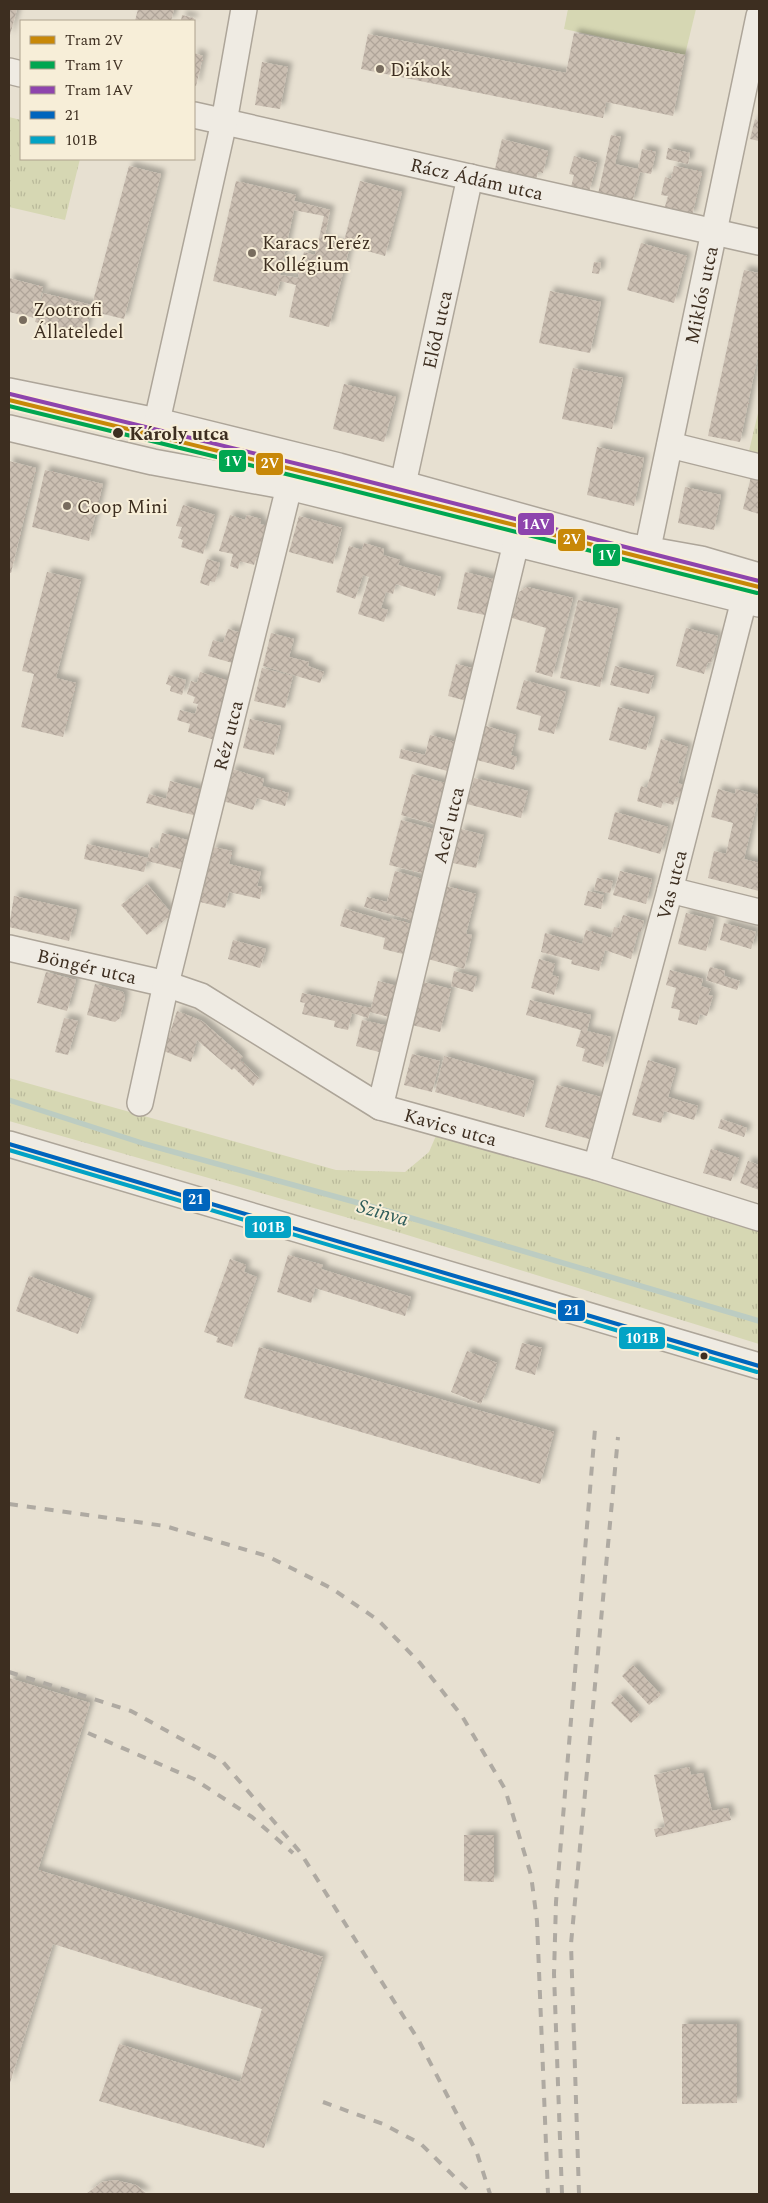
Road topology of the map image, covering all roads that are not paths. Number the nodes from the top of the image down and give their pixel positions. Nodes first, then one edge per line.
1 (244, 9) edge
2 (759, 16) edge
3 (751, 104) edge
4 (195, 115) edge
5 (224, 122) junction
6 (470, 177) junction
7 (714, 230) junction
8 (759, 242) edge
9 (9, 391) edge
10 (157, 421) junction
11 (9, 428) edge
12 (670, 445) junction
13 (759, 466) edge
14 (403, 484) junction
15 (289, 487) junction
16 (516, 543) junction
17 (645, 562) junction
18 (759, 576) edge
19 (752, 602) edge
20 (670, 890) junction
21 (759, 912) edge
22 (9, 948) edge
23 (166, 984) junction
24 (140, 1103) dead end
25 (380, 1107) junction
26 (9, 1144) edge
27 (596, 1167) junction
28 (759, 1218) edge
29 (759, 1366) edge

1 - 5 street
2 - 3 street, Miklós utca
3 - 7 street, Miklós utca
4 - 5 street, Rácz Ádám utca
5 - 6 street, Rácz Ádám utca
5 - 10 street
6 - 7 street, Rácz Ádám utca
6 - 14 street, Előd utca
7 - 8 street, Rácz Ádám utca
7 - 12 street, Miklós utca
9 - 10 street
10 - 14 street
11 - 15 street
12 - 13 street
12 - 17 street, Miklós utca
14 - 17 street
15 - 16 street
15 - 23 street, Réz utca
16 - 17 street
16 - 25 street, Acél utca
17 - 18 street
17 - 19 street
19 - 20 street, Vas utca
20 - 21 street
20 - 27 street, Vas utca
22 - 23 street, Böngér utca
23 - 24 street, Réz utca
23 - 25 street, Kavics utca
25 - 27 street, Kavics utca
26 - 29 street
27 - 28 street, Kavics utca

